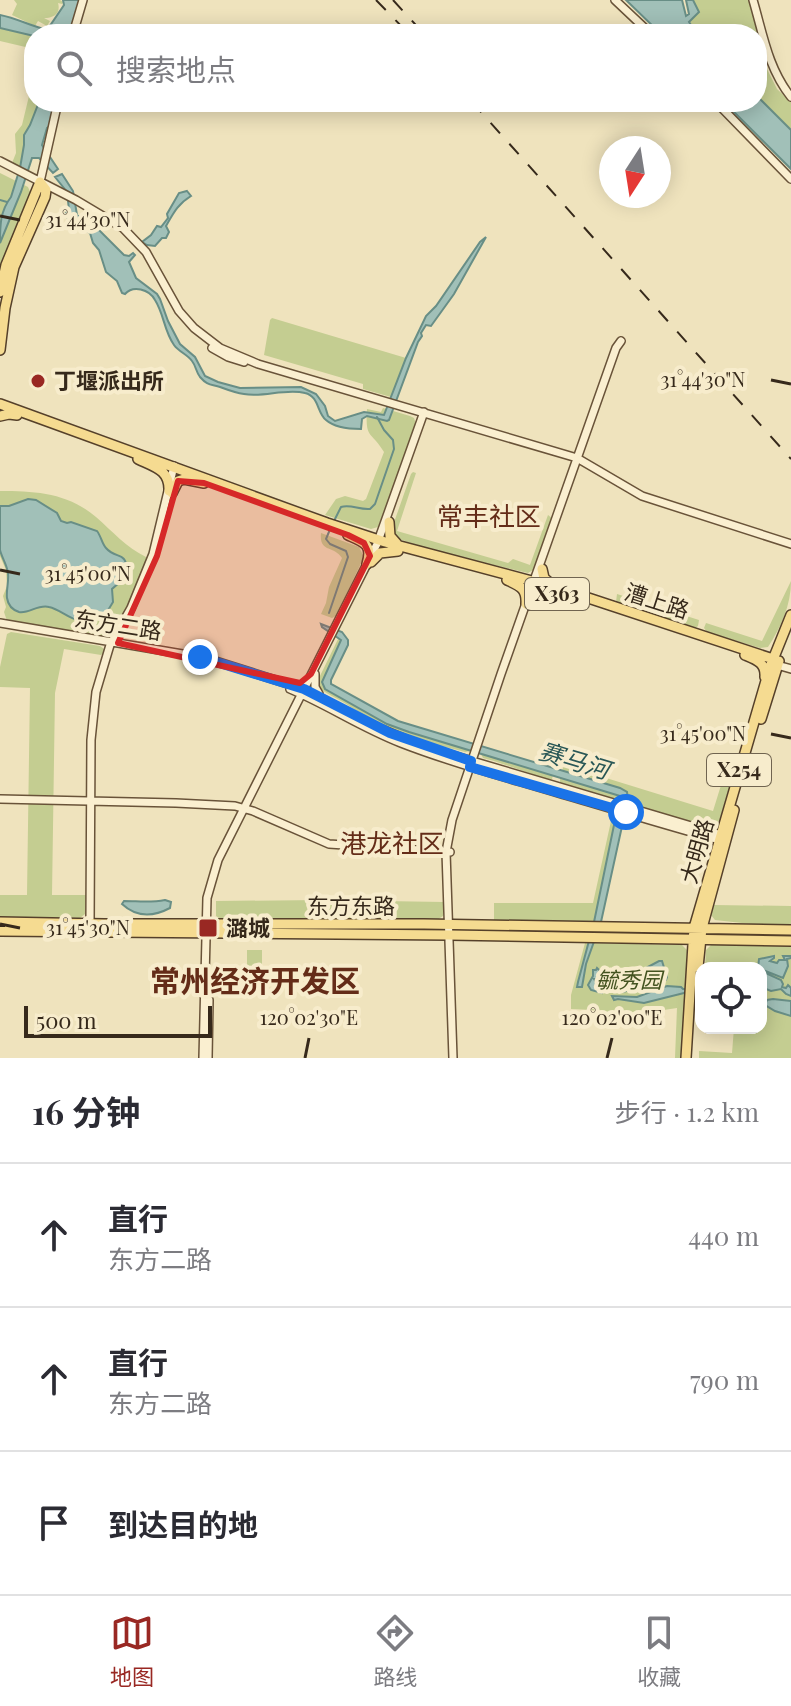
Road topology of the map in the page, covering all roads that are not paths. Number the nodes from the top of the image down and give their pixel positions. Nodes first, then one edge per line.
1 (83, 0) edge
2 (617, 0) edge
3 (753, 0) edge
4 (76, 24) edge
5 (642, 24) edge
6 (760, 24) edge
7 (767, 49) edge
8 (791, 97) edge
9 (56, 112) edge
10 (728, 112) edge
11 (0, 164) edge
12 (791, 177) edge
13 (41, 186) junction
14 (0, 292) edge
15 (0, 350) edge
16 (0, 394) edge
17 (0, 406) edge
18 (19, 413) junction
19 (425, 414) junction
20 (0, 416) edge
21 (138, 459) junction
22 (578, 460) junction
23 (175, 470) junction
24 (204, 483) junction
25 (171, 492) junction
26 (387, 522) junction
27 (331, 527) junction
28 (359, 533) junction
29 (348, 535) junction
30 (379, 542) junction
31 (791, 544) edge
32 (403, 549) junction
33 (369, 563) junction
34 (541, 568) junction
35 (519, 577) junction
36 (507, 580) junction
37 (534, 584) junction
38 (555, 590) junction
39 (528, 604) junction
40 (788, 623) edge
41 (0, 625) edge
42 (114, 644) junction
43 (738, 652) junction
44 (751, 652) junction
45 (774, 662) junction
46 (791, 669) edge
47 (313, 674) junction
48 (281, 684) junction
49 (764, 686) junction
50 (304, 693) junction
51 (323, 701) junction
52 (295, 712) junction
53 (473, 761) junction
54 (0, 801) edge
55 (93, 803) junction
56 (245, 809) junction
57 (719, 837) junction
58 (448, 852) junction
59 (708, 905) junction
60 (0, 922) edge
61 (92, 928) junction
62 (680, 928) junction
63 (698, 928) junction
64 (715, 928) junction
65 (731, 928) junction
66 (208, 929) junction
67 (451, 930) junction
68 (791, 930) edge
69 (0, 931) edge
70 (593, 932) junction
71 (679, 939) junction
72 (697, 939) junction
73 (715, 939) junction
74 (791, 941) edge
75 (205, 1058) edge
76 (454, 1058) edge
77 (689, 1058) edge

1 - 4 street
2 - 5 street
3 - 6 street
7 - 8 street
9 - 13 street
10 - 12 street
11 - 13 street
13 - 14 main road
13 - 15 main road
13 - 19 street
16 - 18 main road
17 - 18 main road, 漕上路 / X363
18 - 20 main road
18 - 21 main road, 漕上路 / X363
18 - 23 main road, 漕上路 / X363
19 - 22 street
19 - 26 street
21 - 23 main road, 漕上路 / X363
21 - 25 main road
22 - 22 street
22 - 31 street
22 - 34 street
23 - 24 main road, 漕上路 / X363
23 - 25 street
23 - 27 main road, 漕上路 / X363
24 - 25 main road
24 - 27 main road, 漕上路 / X363
25 - 42 street
26 - 28 main road
26 - 30 street
26 - 32 main road
27 - 28 main road, 漕上路 / X363
27 - 29 main road, 漕上路 / X363
28 - 30 main road, 漕上路 / X363
29 - 30 main road, 漕上路 / X363
29 - 33 main road
30 - 32 main road, 漕上路 / X363
30 - 33 street
32 - 33 main road
32 - 35 main road, 漕上路 / X363
32 - 36 main road, 漕上路 / X363
33 - 47 street
34 - 35 main road
34 - 37 street
34 - 38 main road
35 - 37 main road, 漕上路 / X363
36 - 37 main road, 漕上路 / X363
36 - 39 main road
37 - 38 main road, 漕上路 / X363
37 - 39 street
38 - 39 main road
38 - 43 main road, 漕上路 / X363
38 - 44 main road, 漕上路 / X363
39 - 53 street
40 - 44 main road
40 - 45 main road, 大明路 / X254
41 - 42 street, 东方二路
42 - 48 street, 东方二路
42 - 55 street
43 - 45 main road, 漕上路 / X363
43 - 49 main road
44 - 45 main road, 漕上路 / X363
45 - 46 street, 漕上路
45 - 49 main road, 大明路 / X254
45 - 57 main road, 大明路 / X254
47 - 48 street
47 - 50 street
47 - 51 street
48 - 50 street, 东方二路
48 - 52 street
49 - 57 main road, 大明路 / X254
50 - 51 street, 东方二路
50 - 52 street
51 - 52 street
51 - 53 street, 东方二路
52 - 56 street
53 - 57 street, 东方二路
53 - 58 street
54 - 55 street
55 - 56 street
55 - 61 street
56 - 58 street
56 - 66 street
57 - 59 main road, 大明路 / X254
57 - 63 main road, 大明路 / X254
58 - 67 street
59 - 63 main road, 大明路 / X254
59 - 65 main road
60 - 61 main road, 东方东路
61 - 66 main road, 东方东路
61 - 69 main road, 东方东路
62 - 63 main road, 东方东路
62 - 70 main road, 东方东路
62 - 71 main road
63 - 64 main road, 东方东路
63 - 72 main road, 大明路 / X254
64 - 65 main road, 东方东路
64 - 73 main road
65 - 68 main road, 东方东路
66 - 67 main road, 东方东路
66 - 75 street
67 - 70 main road, 东方东路
67 - 76 street
70 - 71 main road, 东方东路
71 - 72 main road, 东方东路
72 - 73 main road, 东方东路
72 - 77 main road, 大明路 / X254
73 - 74 main road, 东方东路

